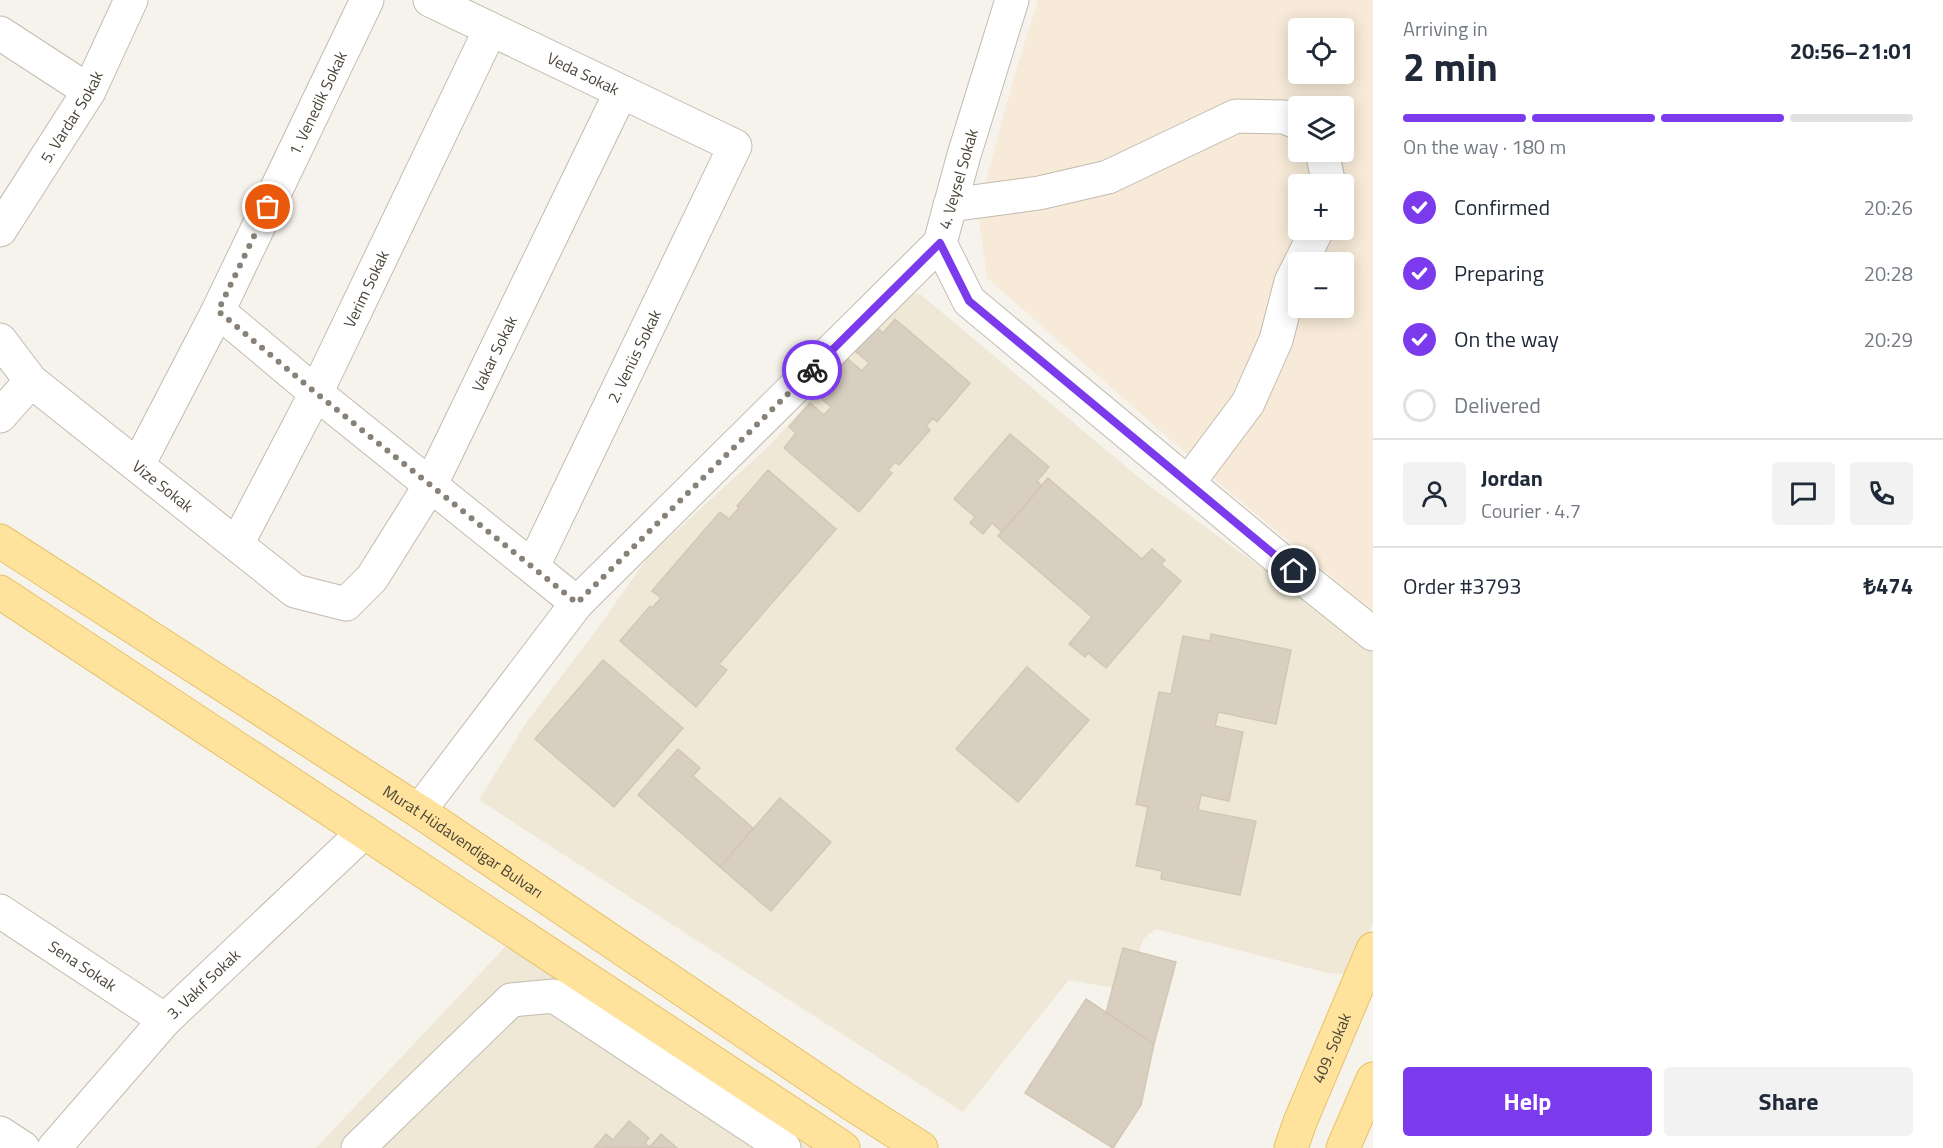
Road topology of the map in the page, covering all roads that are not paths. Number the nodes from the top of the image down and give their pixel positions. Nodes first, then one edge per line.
1 (131, 0) edge
2 (367, 0) edge
3 (430, 0) edge
4 (1012, 0) edge
5 (490, 30) junction
6 (0, 33) edge
7 (89, 91) junction
8 (621, 92) junction
9 (1288, 119) edge
10 (735, 146) joint
11 (950, 205) junction
12 (0, 230) edge
13 (940, 243) junction
14 (1288, 293) edge
15 (218, 311) junction
16 (0, 340) edge
17 (31, 381) junction
18 (316, 393) junction
19 (0, 416) edge
20 (138, 465) junction
21 (1188, 483) junction
22 (431, 484) junction
23 (0, 541) edge
24 (237, 544) junction
25 (532, 566) junction
26 (0, 592) edge
27 (577, 603) junction
28 (346, 604) joint
29 (1373, 634) edge
30 (419, 811) junction
31 (364, 831) junction
32 (0, 911) edge
33 (1373, 949) edge
34 (165, 1020) junction
35 (1373, 1079) edge
36 (0, 1133) edge
37 (1295, 1135) edge
38 (1346, 1142) edge
39 (367, 1145) edge
40 (23, 1148) edge
41 (54, 1148) edge
42 (783, 1148) edge
43 (843, 1148) edge
44 (921, 1148) edge

1 - 7 street, 5. Vardar Sokak
2 - 15 street, 1. Venedik Sokak
3 - 5 street, Veda Sokak
4 - 11 street, 4. Veysel Sokak
5 - 8 street, Veda Sokak
5 - 18 street, Verim Sokak
6 - 7 street
7 - 12 street, 5. Vardar Sokak
8 - 10 street, Veda Sokak
8 - 22 street, Vakar Sokak
9 - 11 street
10 - 25 street, 2. Venüs Sokak
11 - 13 street, 4. Veysel Sokak
13 - 21 street, 4. Veysel Sokak
13 - 27 street
14 - 21 street
15 - 18 street
15 - 20 street, 1. Venedik Sokak
16 - 17 street, Vize Sokak
17 - 19 street
17 - 20 street, Vize Sokak
18 - 22 street
18 - 24 street, Verim Sokak
20 - 24 street, Vize Sokak
21 - 29 street, 4. Veysel Sokak
22 - 25 street
22 - 28 street, Vakar Sokak
23 - 30 main road, Murat Hüdavendigar Bulvarı
24 - 28 street, Vize Sokak
25 - 27 street
26 - 31 main road
27 - 30 street
30 - 44 main road, Murat Hüdavendigar Bulvarı
31 - 34 street, 3. Vakıf Sokak
31 - 43 main road
32 - 34 street, Sena Sokak
33 - 37 main road, 409. Sokak
34 - 41 street, 3. Vakıf Sokak
35 - 38 main road
36 - 40 street
37 - 38 main road
39 - 42 street

